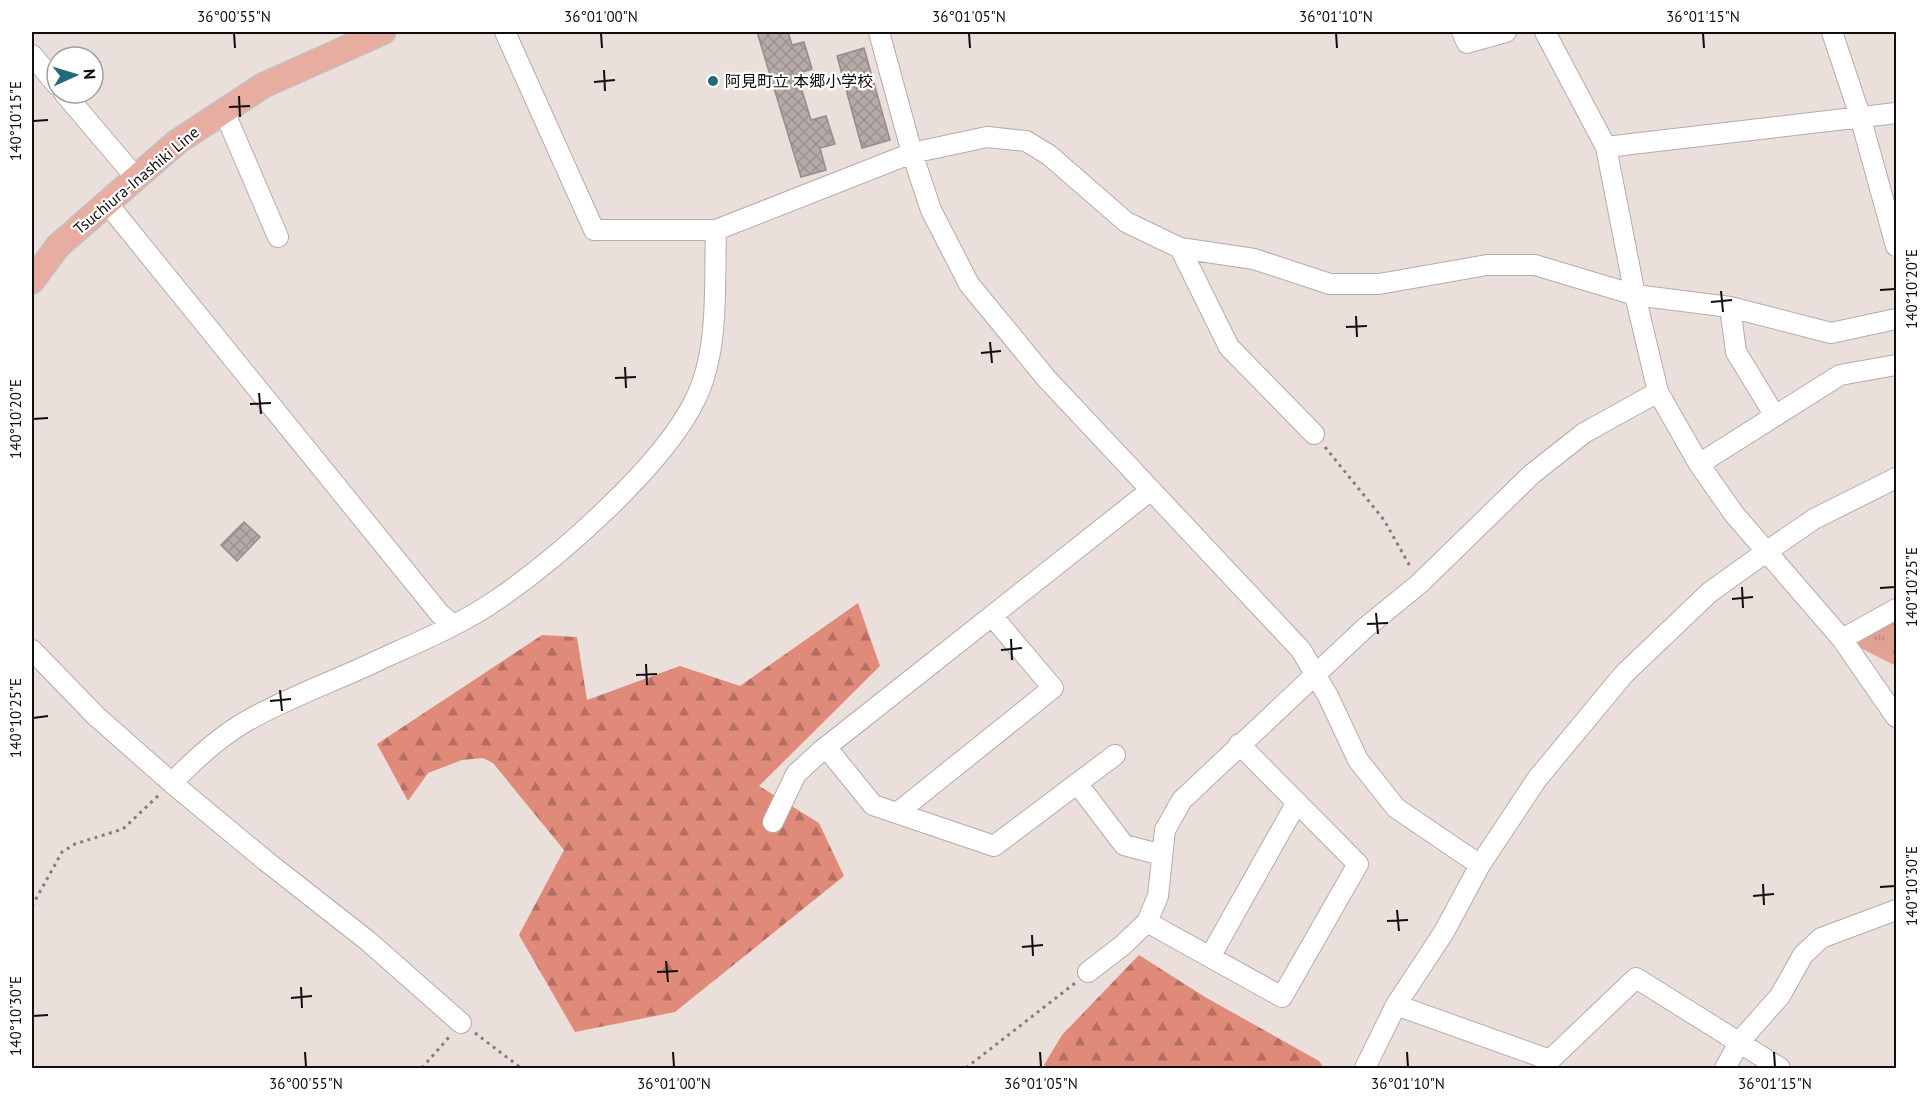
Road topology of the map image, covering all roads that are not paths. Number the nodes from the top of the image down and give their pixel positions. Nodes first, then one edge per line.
1 (383, 32) edge
2 (505, 32) edge
3 (879, 32) edge
4 (1462, 32) edge
5 (1506, 32) edge
6 (1541, 32) edge
7 (1546, 32) edge
8 (1832, 32) edge
9 (32, 56) edge
10 (45, 71) edge
11 (74, 105) edge
12 (224, 111) junction
13 (1896, 113) edge
14 (1860, 116) junction
15 (1606, 147) junction
16 (912, 153) junction
17 (137, 178) junction
18 (107, 203) junction
19 (716, 230) junction
20 (278, 237) dead end
21 (1896, 246) edge
22 (1180, 248) junction
23 (32, 281) edge
24 (1635, 295) junction
25 (1730, 307) junction
26 (1896, 319) edge
27 (1896, 365) edge
28 (1658, 392) junction
29 (1775, 416) junction
30 (1314, 434) road end
31 (1699, 464) junction
32 (1896, 478) edge
33 (1151, 490) junction
34 (1766, 552) junction
35 (1896, 609) edge
36 (993, 617) junction
37 (453, 625) junction
38 (1842, 639) junction
39 (32, 650) edge
40 (1316, 675) junction
41 (1896, 717) edge
42 (1239, 744) junction
43 (826, 747) junction
44 (1115, 755) dead end
45 (172, 783) junction
46 (1077, 783) junction
47 (1297, 802) junction
48 (897, 813) junction
49 (773, 822) dead end
50 (1162, 855) junction
51 (1480, 866) junction
52 (1896, 910) edge
53 (1146, 922) junction
54 (1210, 957) junction
55 (1088, 972) road end
56 (1396, 1005) junction
57 (461, 1023) road end
58 (1740, 1041) junction
59 (1547, 1064) edge
60 (1365, 1068) edge
61 (1725, 1068) edge
62 (1780, 1068) edge

1 - 12 main road, Tsuchiura-Inashiki Line
2 - 19 street
3 - 16 street
4 - 5 street
6 - 7 street
7 - 15 street
8 - 14 street
9 - 10 street
11 - 17 street
12 - 17 main road, Tsuchiura-Inashiki Line
12 - 20 street
13 - 14 street
14 - 15 street
14 - 21 street
15 - 24 street
16 - 19 street
16 - 22 street
16 - 33 street
17 - 18 main road, Tsuchiura-Inashiki Line
18 - 23 main road, Tsuchiura-Inashiki Line
18 - 37 street
19 - 37 street
22 - 24 street
22 - 30 street
24 - 25 street
24 - 28 street
25 - 26 street
25 - 29 street
27 - 29 street
28 - 31 street
28 - 40 street
29 - 31 street
31 - 34 street
32 - 34 street
33 - 36 street
33 - 40 street
34 - 38 street
34 - 51 street
35 - 38 street
36 - 43 street
36 - 48 street
37 - 45 street
38 - 41 street
39 - 45 street
40 - 42 street
40 - 51 street
42 - 47 street
42 - 50 street
43 - 48 street
43 - 49 street
44 - 46 street
45 - 57 street
46 - 48 street
46 - 50 street
47 - 54 street
47 - 54 street
50 - 53 street
51 - 56 street
52 - 58 street
53 - 54 street
53 - 55 street
56 - 59 street
56 - 60 street
58 - 59 street
58 - 61 street
58 - 62 street

